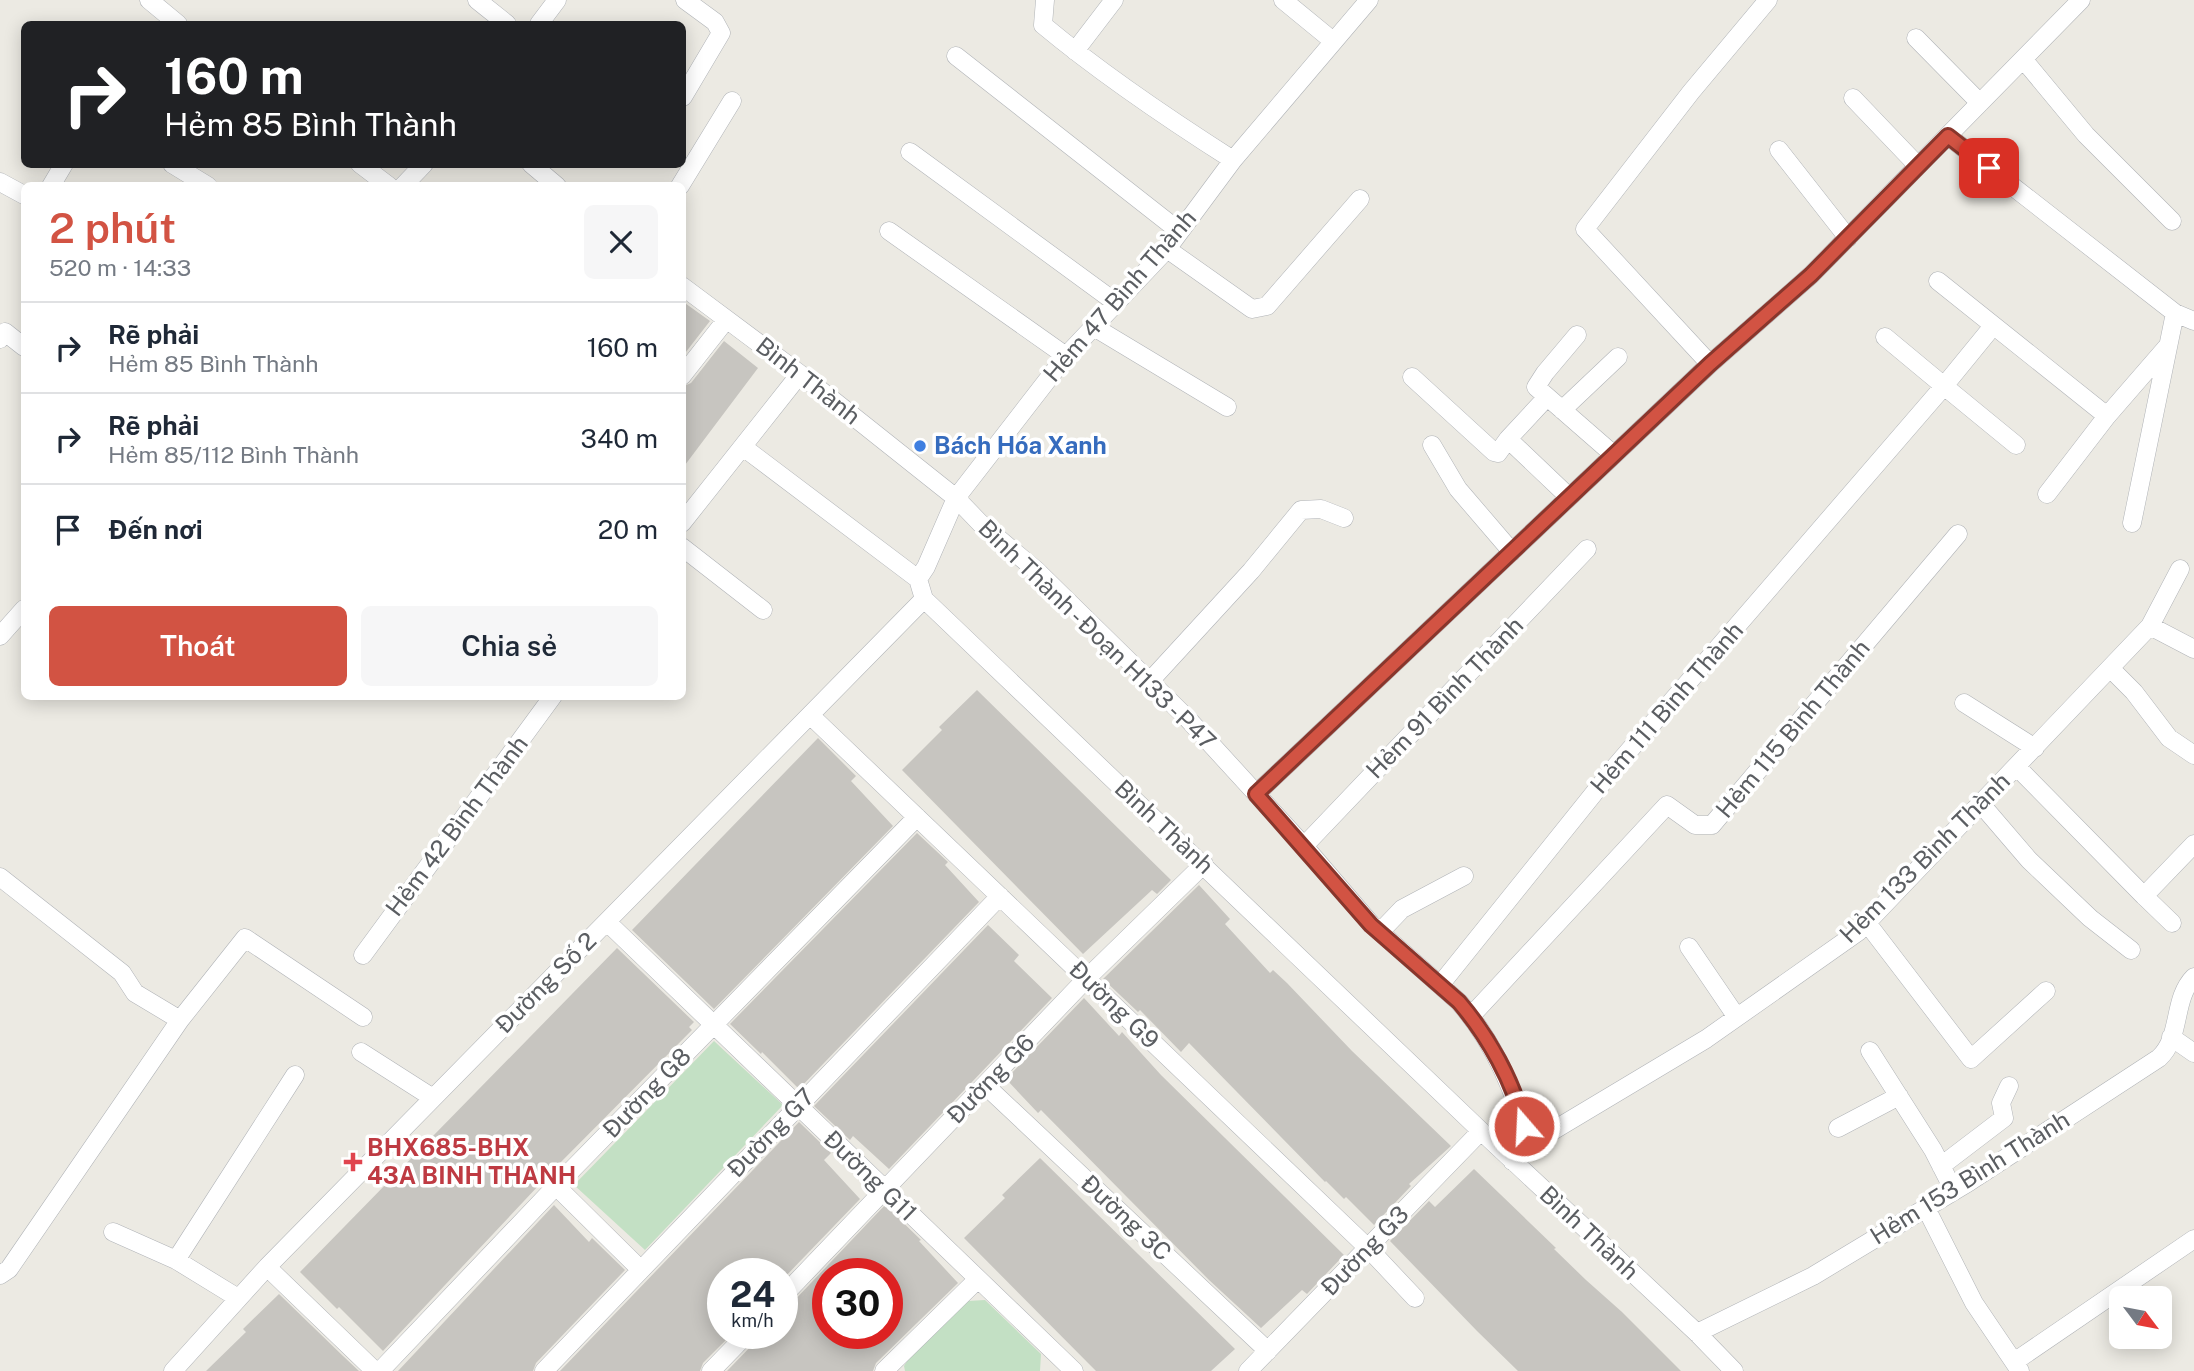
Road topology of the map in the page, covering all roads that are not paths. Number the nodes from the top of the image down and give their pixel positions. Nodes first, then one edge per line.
1 (149, 0) edge
2 (477, 0) edge
3 (557, 0) edge
4 (685, 0) edge
5 (1045, 0) edge
6 (1114, 0) edge
7 (1283, 0) edge
8 (1369, 0) edge
9 (1768, 0) edge
10 (2081, 0) edge
11 (166, 21) edge
12 (503, 21) edge
13 (541, 21) edge
14 (1916, 38) dead end
15 (1333, 41) junction
16 (1075, 51) junction
17 (956, 57) dead end
18 (2023, 59) junction
19 (686, 92) edge
20 (1853, 98) dead end
21 (732, 101) dead end
22 (1980, 103) junction
23 (1948, 136) junction
24 (1779, 150) dead end
25 (910, 152) dead end
26 (1233, 160) junction
27 (1918, 166) junction
28 (179, 168) edge
29 (365, 168) edge
30 (421, 168) edge
31 (536, 168) edge
32 (0, 182) edge
33 (201, 182) edge
34 (384, 182) edge
35 (407, 182) edge
36 (552, 182) edge
37 (682, 182) edge
38 (21, 193) edge
39 (1360, 199) dead end
40 (2172, 221) dead end
41 (889, 230) dead end
42 (1179, 231) junction
43 (1848, 238) junction
44 (1167, 248) junction
45 (1938, 281) dead end
46 (686, 289) edge
47 (1115, 302) junction
48 (2175, 313) junction
49 (726, 320) junction
50 (2194, 321) edge
51 (1993, 326) junction
52 (1094, 327) junction
53 (1577, 335) dead end
54 (1885, 337) dead end
55 (0, 339) edge
56 (21, 345) edge
57 (2167, 347) junction
58 (1066, 356) junction
59 (1618, 357) dead end
60 (1710, 364) junction
61 (686, 371) edge
62 (800, 373) junction
63 (1412, 377) dead end
64 (1944, 386) junction
65 (1547, 397) junction
66 (1227, 407) dead end
67 (1562, 410) junction
68 (2107, 416) junction
69 (1508, 439) junction
70 (1432, 445) dead end
71 (2016, 445) dead end
72 (743, 447) junction
73 (1614, 455) junction
74 (2046, 494) dead end
75 (1569, 497) junction
76 (956, 498) junction
77 (686, 518) edge
78 (1343, 518) dead end
79 (2132, 523) dead end
80 (1958, 534) dead end
81 (1587, 549) dead end
82 (686, 550) edge
83 (1512, 552) junction
84 (2180, 569) dead end
85 (918, 579) junction
86 (924, 599) junction
87 (763, 610) dead end
88 (21, 612) edge
89 (2150, 626) junction
90 (0, 636) edge
91 (2194, 649) edge
92 (2111, 669) junction
93 (1150, 681) junction
94 (550, 700) edge
95 (1964, 703) dead end
96 (811, 716) junction
97 (2035, 748) junction
98 (2194, 755) edge
99 (2017, 767) junction
100 (1256, 794) junction
101 (1981, 804) junction
102 (917, 817) junction
103 (2194, 844) edge
104 (1304, 846) junction
105 (1204, 864) junction
106 (1464, 876) dead end
107 (0, 877) edge
108 (1000, 896) junction
109 (2144, 896) junction
110 (607, 922) junction
111 (1867, 923) junction
112 (2172, 923) dead end
113 (1380, 932) junction
114 (1689, 947) dead end
115 (2131, 950) dead end
116 (363, 956) dead end
117 (2194, 977) edge
118 (1086, 979) junction
119 (1440, 985) junction
120 (2046, 991) dead end
121 (1736, 1016) junction
122 (363, 1017) dead end
123 (1471, 1017) junction
124 (180, 1020) junction
125 (713, 1025) junction
126 (2171, 1037) junction
127 (1870, 1051) dead end
128 (361, 1052) dead end
129 (2194, 1053) edge
130 (295, 1075) dead end
131 (985, 1085) junction
132 (2009, 1086) dead end
133 (1899, 1096) junction
134 (433, 1098) junction
135 (798, 1106) junction
136 (1838, 1128) dead end
137 (1481, 1131) junction
138 (1529, 1145) junction
139 (1513, 1161) junction
140 (1941, 1166) junction
141 (556, 1186) junction
142 (885, 1190) junction
143 (1954, 1191) junction
144 (1926, 1208) junction
145 (113, 1232) dead end
146 (2194, 1239) edge
147 (1368, 1248) junction
148 (176, 1260) junction
149 (267, 1266) junction
150 (640, 1269) junction
151 (0, 1275) edge
152 (978, 1279) junction
153 (798, 1280) edge
154 (238, 1298) junction
155 (1415, 1298) dead end
156 (1697, 1333) junction
157 (732, 1349) edge
158 (1268, 1351) junction
159 (2017, 1367) edge
160 (1067, 1369) edge
161 (886, 1370) edge
162 (173, 1371) edge
163 (377, 1371) edge
164 (544, 1371) edge
165 (711, 1371) edge
166 (1248, 1371) edge
167 (1734, 1371) edge

1 - 11 street
2 - 12 street
3 - 13 street
4 - 19 street
5 - 16 street
6 - 16 street
7 - 15 street
8 - 15 street, Hẻm 47 Bình Thành
9 - 60 street
10 - 18 street
14 - 22 street
15 - 26 street, Hẻm 47 Bình Thành
16 - 26 street
17 - 42 street
18 - 22 street
18 - 40 street
20 - 27 street
21 - 37 street
22 - 23 street
23 - 27 street
23 - 48 street
24 - 43 street
25 - 47 street
26 - 42 street, Hẻm 47 Bình Thành
27 - 43 street
28 - 33 street
29 - 34 street
30 - 35 street
31 - 36 street
32 - 38 street
39 - 44 street
41 - 58 street
42 - 44 street, Hẻm 47 Bình Thành
43 - 60 street
44 - 47 street, Hẻm 47 Bình Thành
45 - 51 street
46 - 49 street, Bình Thành
47 - 52 street, Hẻm 47 Bình Thành
48 - 50 street
48 - 57 street
49 - 61 street
49 - 62 street, Bình Thành
51 - 64 street
51 - 68 street
52 - 58 street, Hẻm 47 Bình Thành
52 - 66 street
53 - 65 street
54 - 64 street
55 - 56 street
57 - 68 street
57 - 79 street
58 - 76 street, Hẻm 47 Bình Thành
59 - 67 street
60 - 73 street
62 - 72 street
62 - 76 street, Bình Thành
63 - 69 street
64 - 71 street
64 - 119 street, Hẻm 111 Bình Thành
65 - 67 street
65 - 69 street
67 - 73 street
68 - 74 street
69 - 75 street
70 - 83 street
72 - 77 street
72 - 85 street
73 - 75 street
75 - 83 street
76 - 85 street
76 - 93 street, Bình Thành - Đoạn H133 - P47
78 - 93 street
80 - 123 street, Hẻm 115 Bình Thành
81 - 104 street, Hẻm 91 Bình Thành
82 - 87 street
83 - 100 street
84 - 89 street, Hẻm 133 Bình Thành
85 - 86 street, Bình Thành
86 - 96 street, Đường Số 2
86 - 105 street, Bình Thành
88 - 90 street
89 - 91 street
89 - 92 street, Hẻm 133 Bình Thành
92 - 97 street, Hẻm 133 Bình Thành
92 - 98 street
93 - 100 street, Bình Thành - Đoạn H133 - P47
94 - 116 street, Hẻm 42 Bình Thành
95 - 97 street
96 - 102 street, Đường G9
96 - 110 street, Đường Số 2
97 - 99 street, Hẻm 133 Bình Thành
99 - 101 street, Hẻm 133 Bình Thành
99 - 109 street
100 - 104 street, Bình Thành - Đoạn H133 - P47
101 - 111 street, Hẻm 133 Bình Thành
101 - 115 street
102 - 108 street, Đường G9
102 - 125 street, Đường G8
103 - 109 street
104 - 113 street, Bình Thành - Đoạn H133 - P47
105 - 118 street, Đường G6
105 - 137 street, Bình Thành
106 - 113 street
107 - 124 street
108 - 118 street, Đường G9
108 - 135 street, Đường G7
109 - 112 street
110 - 125 street, Đường G11
110 - 134 street, Đường Số 2
111 - 120 street
111 - 121 street, Hẻm 133 Bình Thành
113 - 119 street, Bình Thành - Đoạn H133 - P47
114 - 121 street
117 - 126 street, Hẻm 153 Bình Thành
118 - 131 street, Đường G6
118 - 147 street, Đường G9
119 - 123 street, Bình Thành - Đoạn H133 - P47
121 - 138 street, Hẻm 133 Bình Thành
122 - 124 street
123 - 138 street, Bình Thành - Đoạn H133 - P47
124 - 151 street
125 - 135 street, Đường G11
125 - 141 street, Đường G8
126 - 129 street
126 - 143 street, Hẻm 153 Bình Thành
127 - 133 street
128 - 134 street
130 - 148 street
131 - 142 street, Đường G6
131 - 158 street, Đường 3C
132 - 140 street
133 - 136 street
133 - 140 street
134 - 149 street, Đường Số 2
135 - 142 street, Đường G11
135 - 150 street, Đường G7
137 - 139 street, Bình Thành
137 - 147 street, Đường G3
138 - 139 street
139 - 156 street, Bình Thành
140 - 143 street
141 - 150 street
141 - 163 street, Đường G8
142 - 152 street, Đường G11
142 - 153 street, Đường G6
143 - 144 street, Hẻm 153 Bình Thành
144 - 156 street, Hẻm 153 Bình Thành
144 - 159 street
145 - 148 street
146 - 159 street
147 - 155 street, Đường G9
147 - 158 street, Đường G3
148 - 154 street
149 - 154 street, Đường Số 2
149 - 163 street
150 - 164 street, Đường G7
152 - 160 street, Đường G11
152 - 161 street
154 - 162 street, Đường Số 2
156 - 167 street, Bình Thành
157 - 165 street
158 - 166 street, Đường G3

